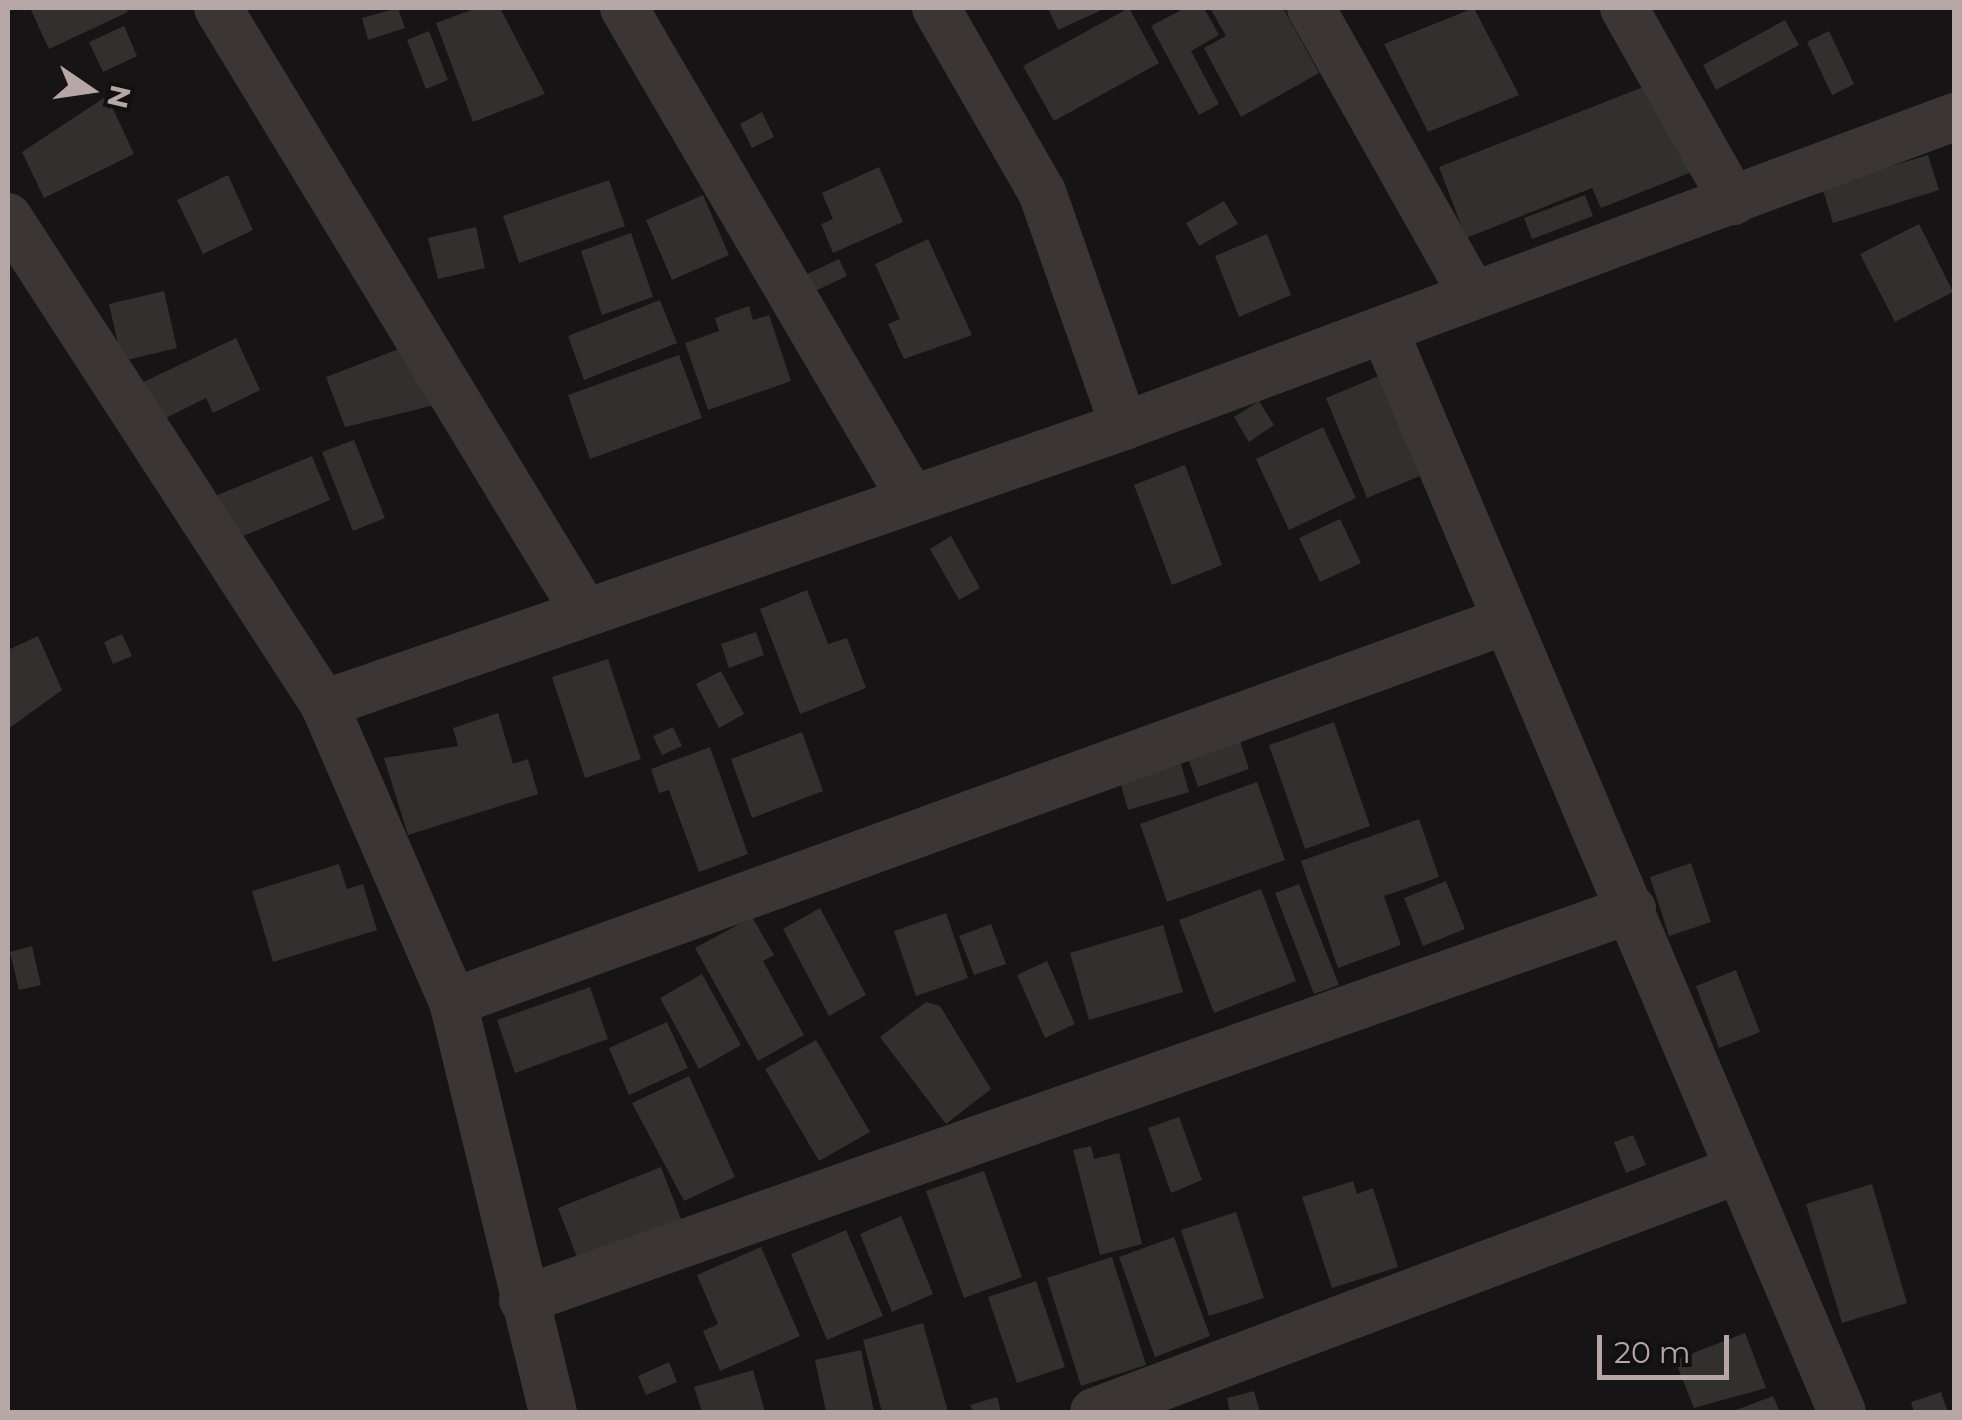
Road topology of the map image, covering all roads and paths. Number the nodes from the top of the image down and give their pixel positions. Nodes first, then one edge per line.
1 (218, 8) edge
2 (624, 8) edge
3 (936, 8) edge
4 (1311, 8) edge
5 (1624, 8) edge
6 (1954, 117) edge
7 (1733, 201) junction
8 (8, 217) edge
9 (1473, 296) junction
10 (1384, 330) junction
11 (1124, 426) junction
12 (911, 498) junction
13 (584, 611) junction
14 (1507, 620) junction
15 (324, 704) junction
16 (1632, 909) junction
17 (454, 1002) junction
18 (1738, 1170) junction
19 (523, 1300) junction
20 (553, 1412) edge
21 (1094, 1412) edge
22 (1842, 1412) edge

1 - 13 street
2 - 12 street
3 - 11 street
4 - 9 street
5 - 7 street
6 - 7 street
7 - 9 street
8 - 15 street
9 - 10 street
10 - 11 street
10 - 14 street
11 - 12 street
12 - 13 street
13 - 15 street
14 - 16 street
14 - 17 street
15 - 17 street
16 - 18 street
16 - 19 street
17 - 19 street
18 - 21 street
18 - 22 street
19 - 20 street

